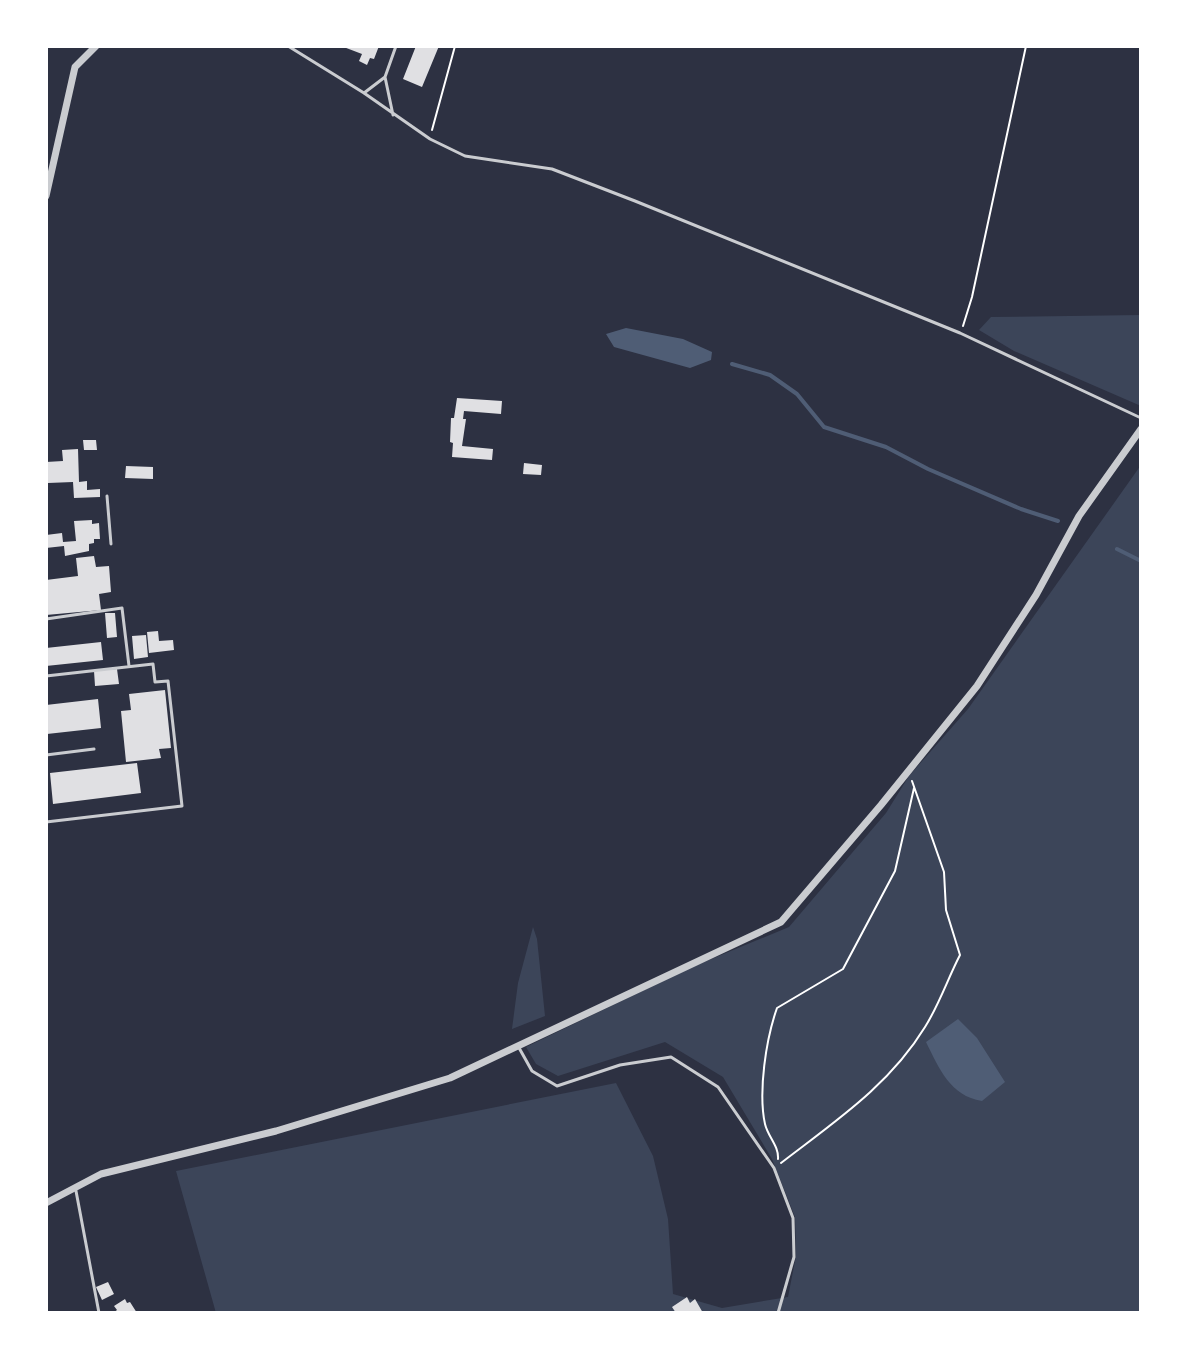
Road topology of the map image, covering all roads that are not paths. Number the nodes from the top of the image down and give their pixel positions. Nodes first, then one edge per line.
1 (96, 46) edge
2 (288, 46) edge
3 (396, 46) edge
4 (385, 77) junction
5 (364, 93) junction
6 (393, 115) junction
7 (46, 196) edge
8 (1141, 418) edge
9 (1141, 429) edge
10 (107, 496) dead end
11 (111, 544) dead end
12 (46, 619) edge
13 (129, 666) junction
14 (46, 676) edge
15 (94, 749) dead end
16 (46, 755) edge
17 (46, 822) edge
18 (518, 1046) junction
19 (75, 1187) junction
20 (46, 1203) edge
21 (99, 1313) edge
22 (746, 1313) edge
23 (768, 1313) edge
24 (778, 1313) edge

1 - 7 street
2 - 5 lane
3 - 4 lane
4 - 5 lane
4 - 6 lane
5 - 6 lane
6 - 8 lane
9 - 18 street
10 - 11 lane
12 - 13 lane
13 - 14 lane
13 - 17 lane
15 - 16 lane
18 - 19 street
18 - 24 lane
19 - 20 street
19 - 21 lane
22 - 23 lane

